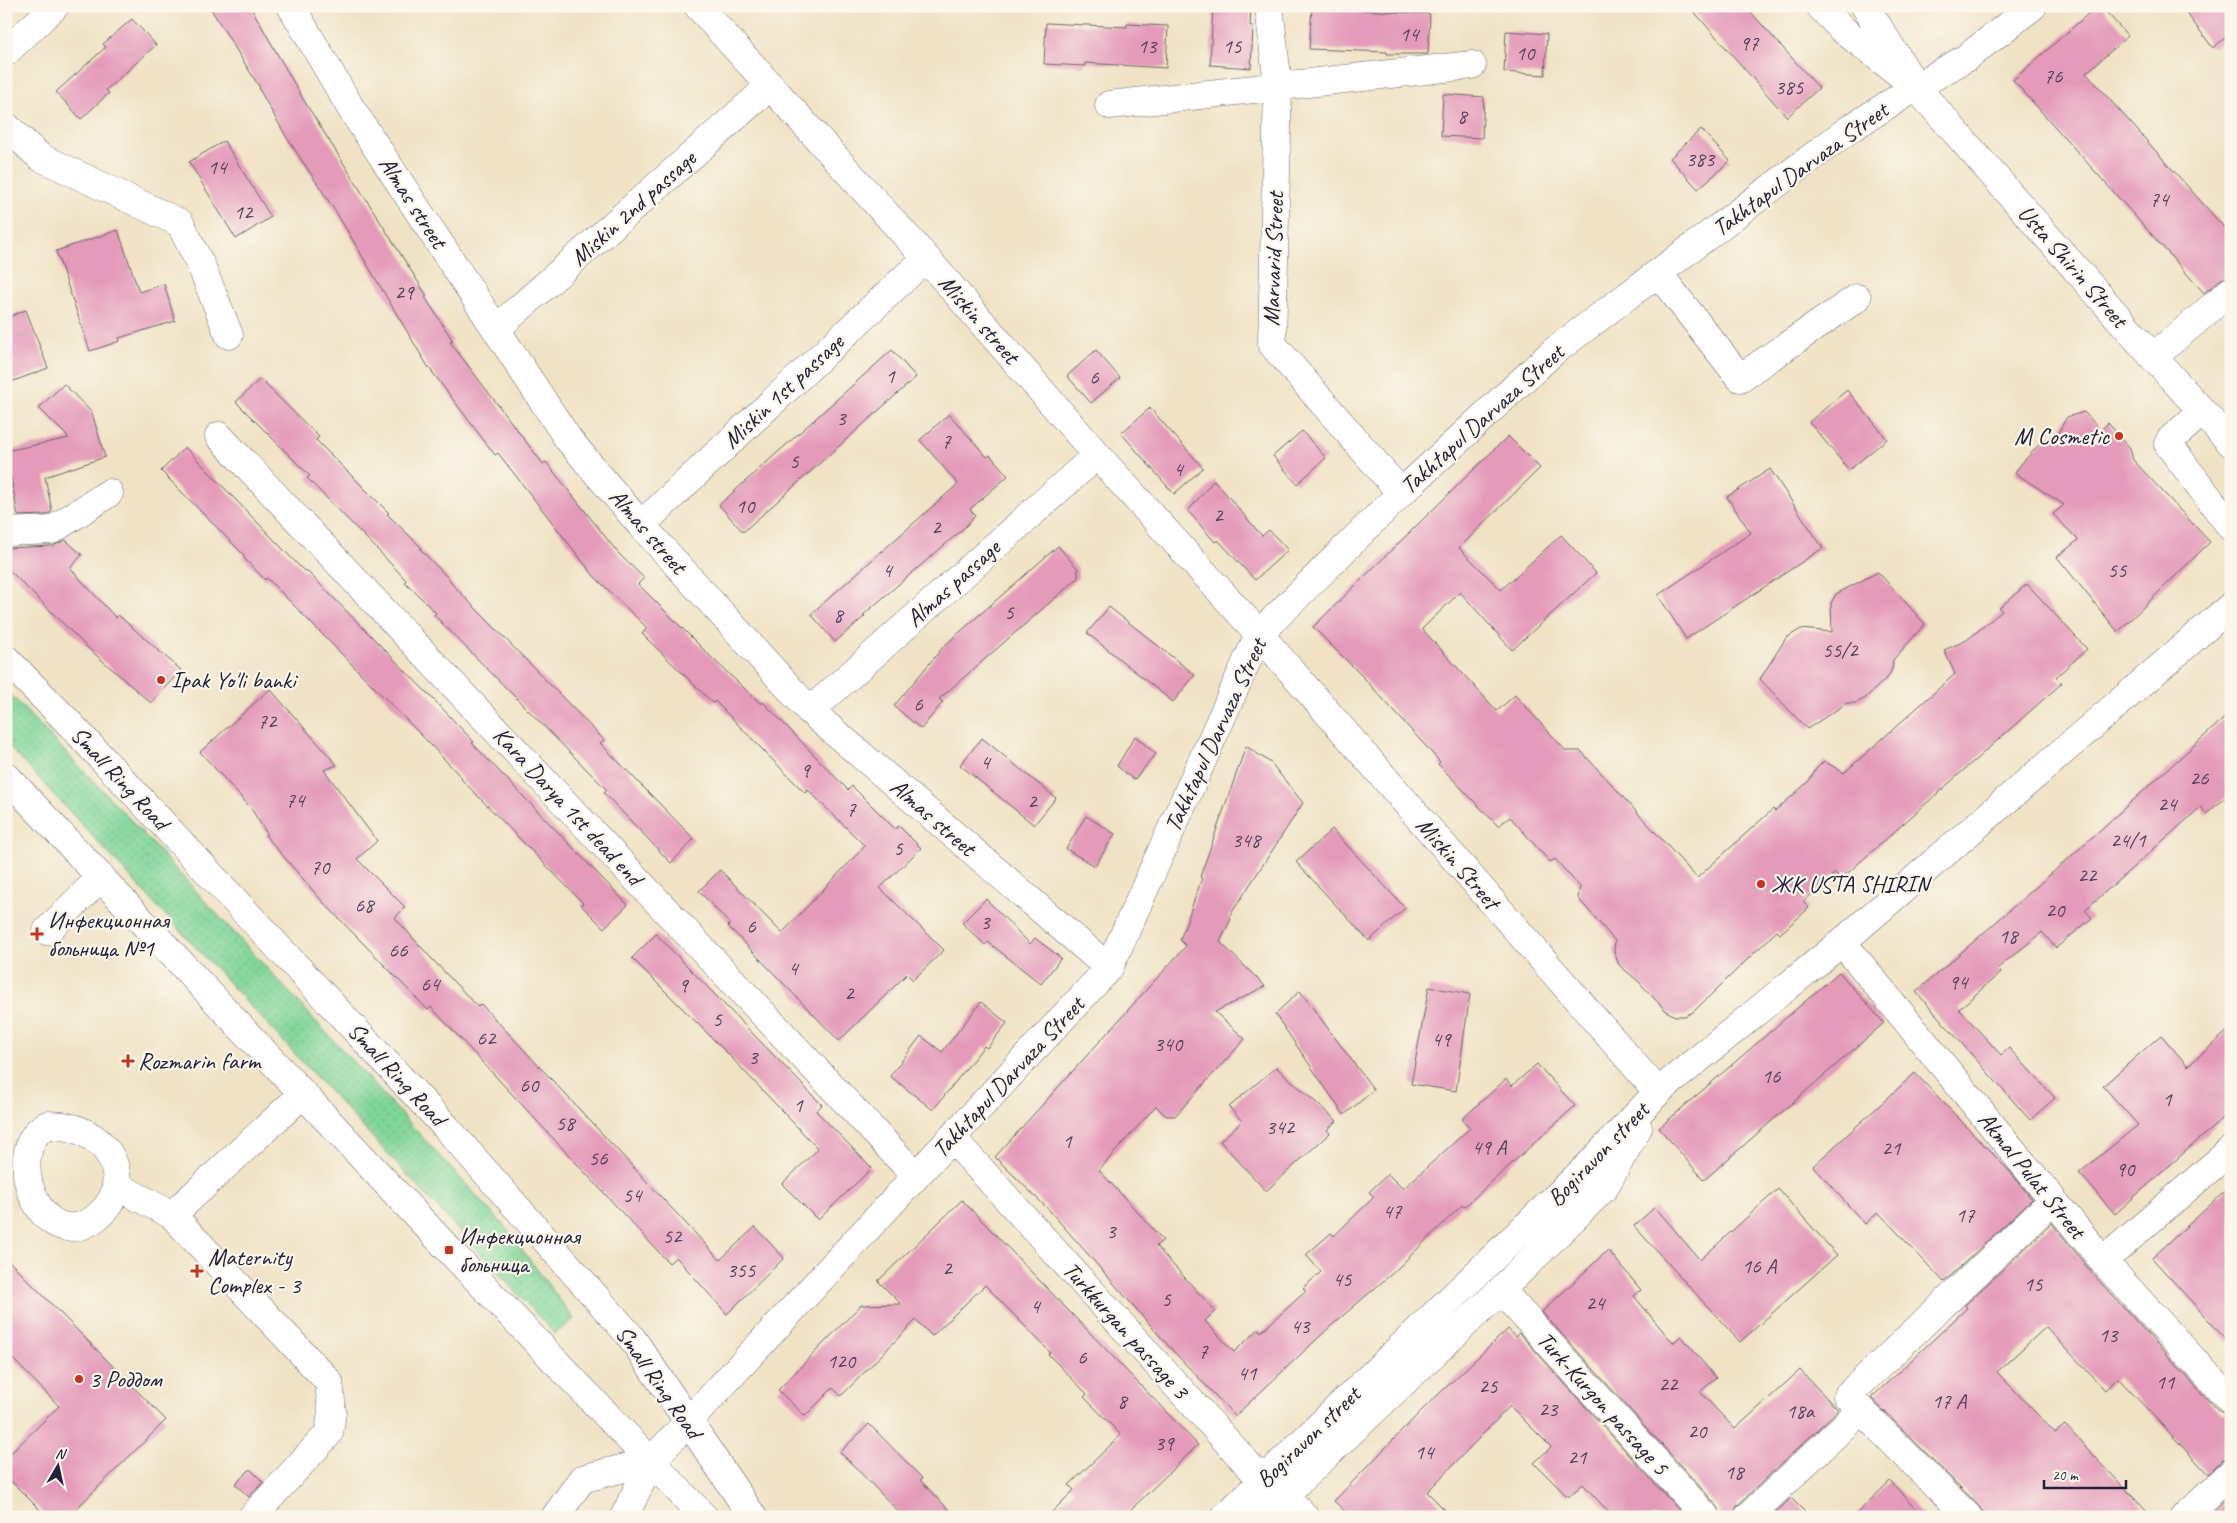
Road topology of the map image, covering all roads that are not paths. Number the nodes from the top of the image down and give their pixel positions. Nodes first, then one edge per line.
1 (55, 6) edge
2 (290, 6) edge
3 (698, 6) edge
4 (1270, 6) edge
5 (1820, 6) edge
6 (1865, 6) edge
7 (2033, 6) edge
8 (6, 52) edge
9 (1472, 64) dead end
10 (770, 86) junction
11 (1278, 87) junction
12 (1916, 87) junction
13 (1110, 105) dead end
14 (6, 126) edge
15 (926, 258) junction
16 (1658, 273) junction
17 (2231, 291) edge
18 (1857, 298) dead end
19 (496, 329) junction
20 (229, 335) dead end
21 (2152, 357) junction
22 (2202, 412) junction
23 (219, 436) dead end
24 (2231, 443) edge
25 (1097, 455) junction
26 (109, 493) dead end
27 (1401, 493) junction
28 (640, 525) junction
29 (2231, 527) edge
30 (6, 532) edge
31 (2231, 606) edge
32 (1259, 634) junction
33 (6, 660) edge
34 (810, 711) junction
35 (6, 776) edge
36 (101, 877) junction
37 (47, 931) dead end
38 (1842, 942) junction
39 (1109, 968) junction
40 (1658, 1092) junction
41 (303, 1094) junction
42 (952, 1138) junction
43 (2231, 1150) edge
44 (916, 1176) junction
45 (117, 1186) dead end
46 (2053, 1200) junction
47 (172, 1215) junction
48 (2103, 1261) junction
49 (1501, 1290) junction
50 (2231, 1401) edge
51 (1854, 1404) junction
52 (688, 1422) junction
53 (651, 1461) junction
54 (2231, 1474) edge
55 (1273, 1488) junction
56 (252, 1517) edge
57 (555, 1517) edge
58 (624, 1517) edge
59 (704, 1517) edge
60 (753, 1517) edge
61 (1225, 1517) edge
62 (1261, 1517) edge
63 (1305, 1517) edge
64 (1706, 1517) edge
65 (1748, 1517) edge
66 (1968, 1517) edge
67 (2185, 1517) edge

1 - 8 main road
2 - 19 main road, Almas street
3 - 10 main road, Miskin street
4 - 11 main road, Marvarid Street
5 - 12 main road, Usta Shirin Street
6 - 12 main road, Usta Shirin Street
7 - 12 main road, Takhtapul Darvaza Street
9 - 11 main road
10 - 15 main road, Miskin street
10 - 19 main road, Miskin 2nd passage
11 - 13 main road
11 - 27 main road, Marvarid Street
12 - 16 main road, Takhtapul Darvaza Street
12 - 21 main road, Usta Shirin Street
14 - 20 main road
15 - 25 main road, Miskin street
15 - 28 main road, Miskin 1st passage
16 - 18 main road
16 - 27 main road, Takhtapul Darvaza Street
17 - 21 main road
19 - 28 main road, Almas street
21 - 22 main road, Usta Shirin Street
22 - 24 main road, Usta Shirin Street
22 - 29 main road
23 - 44 main road, Kаra Darya 1st dead end
25 - 32 main road, Miskin street
25 - 34 main road, Almas passage
26 - 30 main road
27 - 32 main road, Takhtapul Darvaza Street
28 - 34 main road, Almas street
31 - 38 main road
32 - 39 main road, Takhtapul Darvaza Street
32 - 40 main road, Miskin Street
33 - 52 main road, Small Ring Road
34 - 39 main road, Almas street
35 - 36 main road
36 - 37 main road
36 - 41 main road
38 - 40 main road
38 - 46 main road, Akmal Pulat Street
39 - 42 main road, Takhtapul Darvaza Street
40 - 49 main road, Bogiravon street
40 - 55 main road, Bogiravon street
41 - 47 main road
41 - 53 main road
42 - 44 main road, Takhtapul Darvaza Street
42 - 55 main road, Turkkurgan passage 3
43 - 48 main road
44 - 52 main road, Takhtapul Darvaza Street
45 - 47 main road
46 - 48 main road, Akmal Pulat Street
46 - 51 main road
47 - 56 main road
48 - 50 main road, Akmal Pulat Street
49 - 55 main road, Bogiravon street
49 - 64 main road, Turk-Kurgon passage 5
51 - 65 main road
51 - 66 main road
52 - 53 main road, Takhtapul Darvaza Street
52 - 60 main road, Small Ring Road
53 - 57 main road
53 - 58 main road, Takhtapul Darvaza Street
53 - 59 main road
54 - 67 main road
55 - 61 main road, Bogiravon street
55 - 62 main road, Bogiravon street
55 - 63 main road, Turkkurgan passage 3

